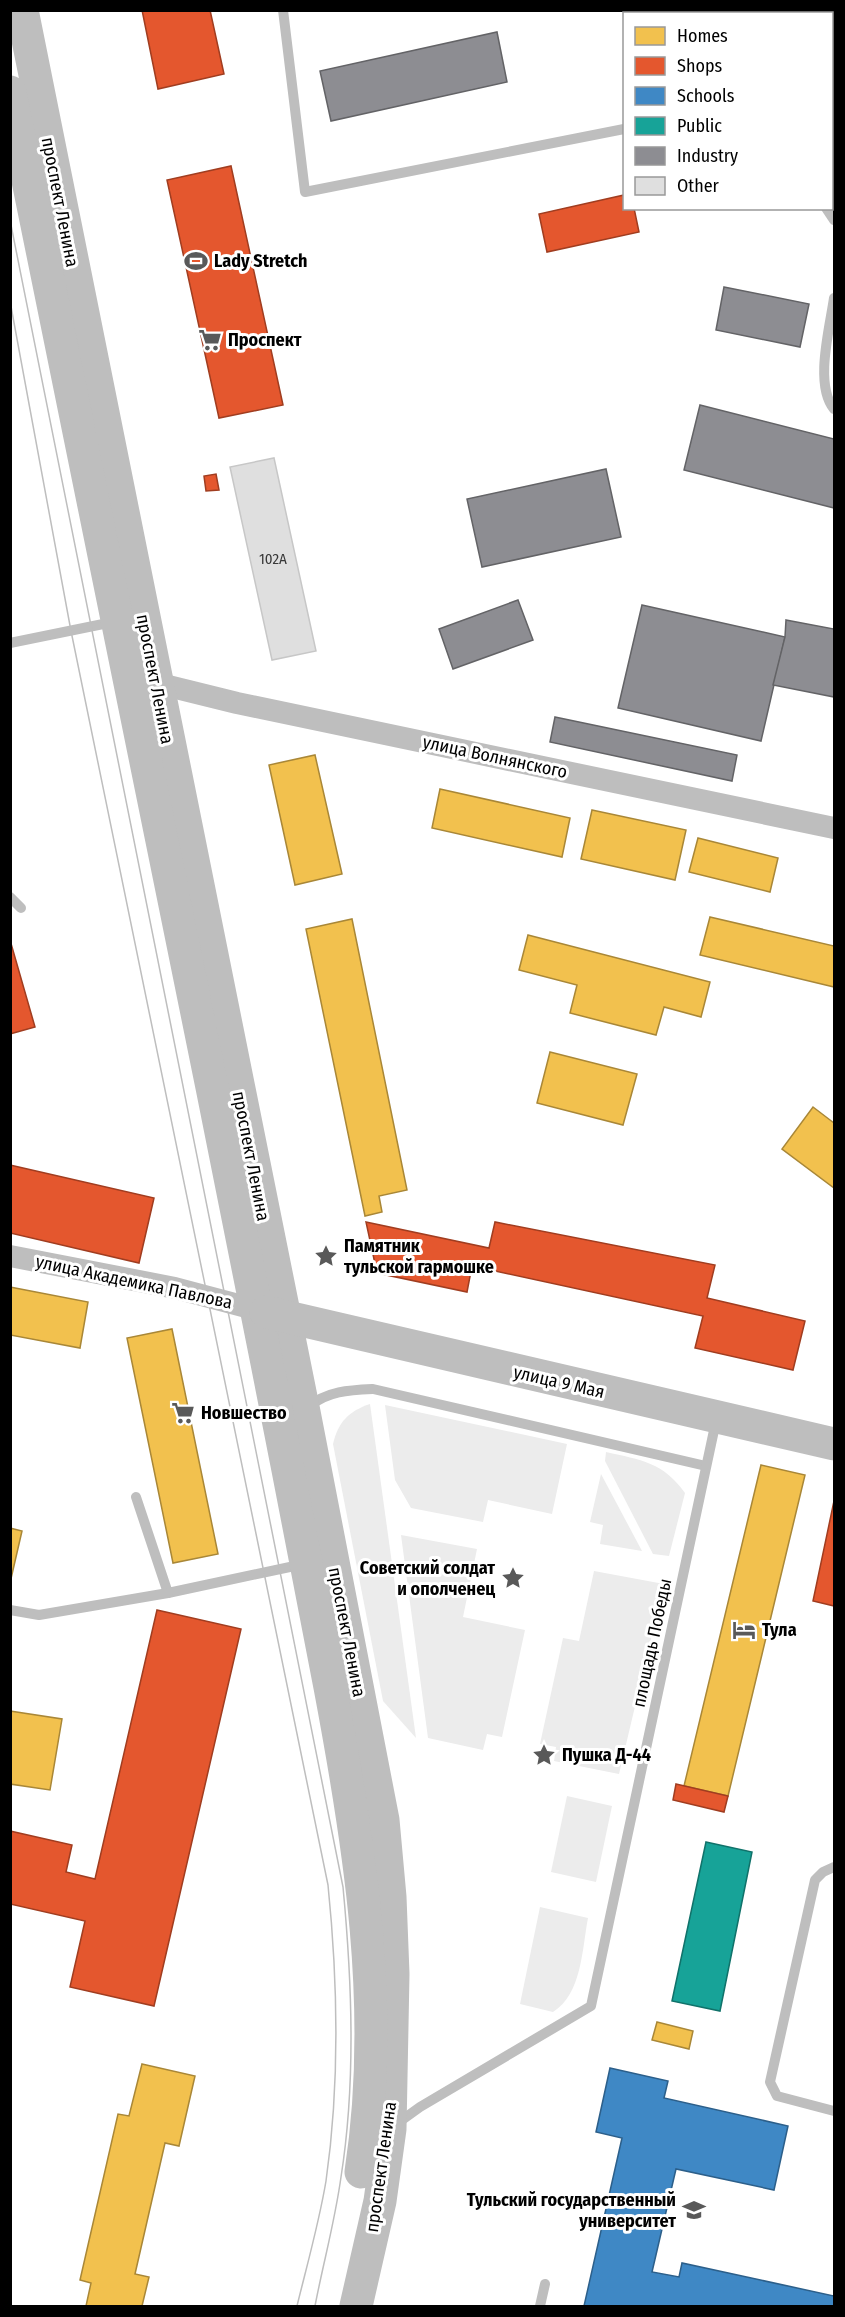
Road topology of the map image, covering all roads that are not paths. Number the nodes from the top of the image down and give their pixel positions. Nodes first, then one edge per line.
1 (22, 10) edge
2 (283, 10) edge
3 (10, 92) edge
4 (623, 129) edge
5 (834, 298) edge
6 (834, 409) edge
7 (117, 621) junction
8 (10, 643) edge
9 (156, 683) junction
10 (834, 828) edge
11 (10, 897) edge
12 (21, 908) dead end
13 (10, 1256) edge
14 (270, 1313) junction
15 (717, 1417) junction
16 (293, 1426) junction
17 (834, 1444) edge
18 (706, 1466) junction
19 (136, 1497) dead end
20 (307, 1563) junction
21 (168, 1593) junction
22 (10, 1610) edge
23 (834, 1867) edge
24 (834, 2110) edge
25 (390, 2129) junction
26 (545, 2284) dead end
27 (336, 2307) edge
28 (356, 2307) edge
29 (540, 2307) edge

1 - 9 main road, проспект Ленина
2 - 4 lane
3 - 7 main road, проспект Ленина
5 - 6 lane
7 - 8 lane
7 - 14 main road, проспект Ленина
9 - 10 street, улица Волнянского
9 - 14 main road, проспект Ленина
11 - 12 lane
13 - 14 street, улица Академика Павлова
14 - 15 main road, улица 9 Мая
14 - 16 main road, проспект Ленина
15 - 17 main road, улица 9 Мая
15 - 18 lane, площадь Победы
16 - 18 lane
16 - 20 main road, проспект Ленина
16 - 25 main road, проспект Ленина
18 - 25 lane, площадь Победы
19 - 21 lane
20 - 21 lane
20 - 27 main road, проспект Ленина
21 - 22 lane
23 - 24 lane
25 - 28 main road, проспект Ленина
26 - 29 lane

